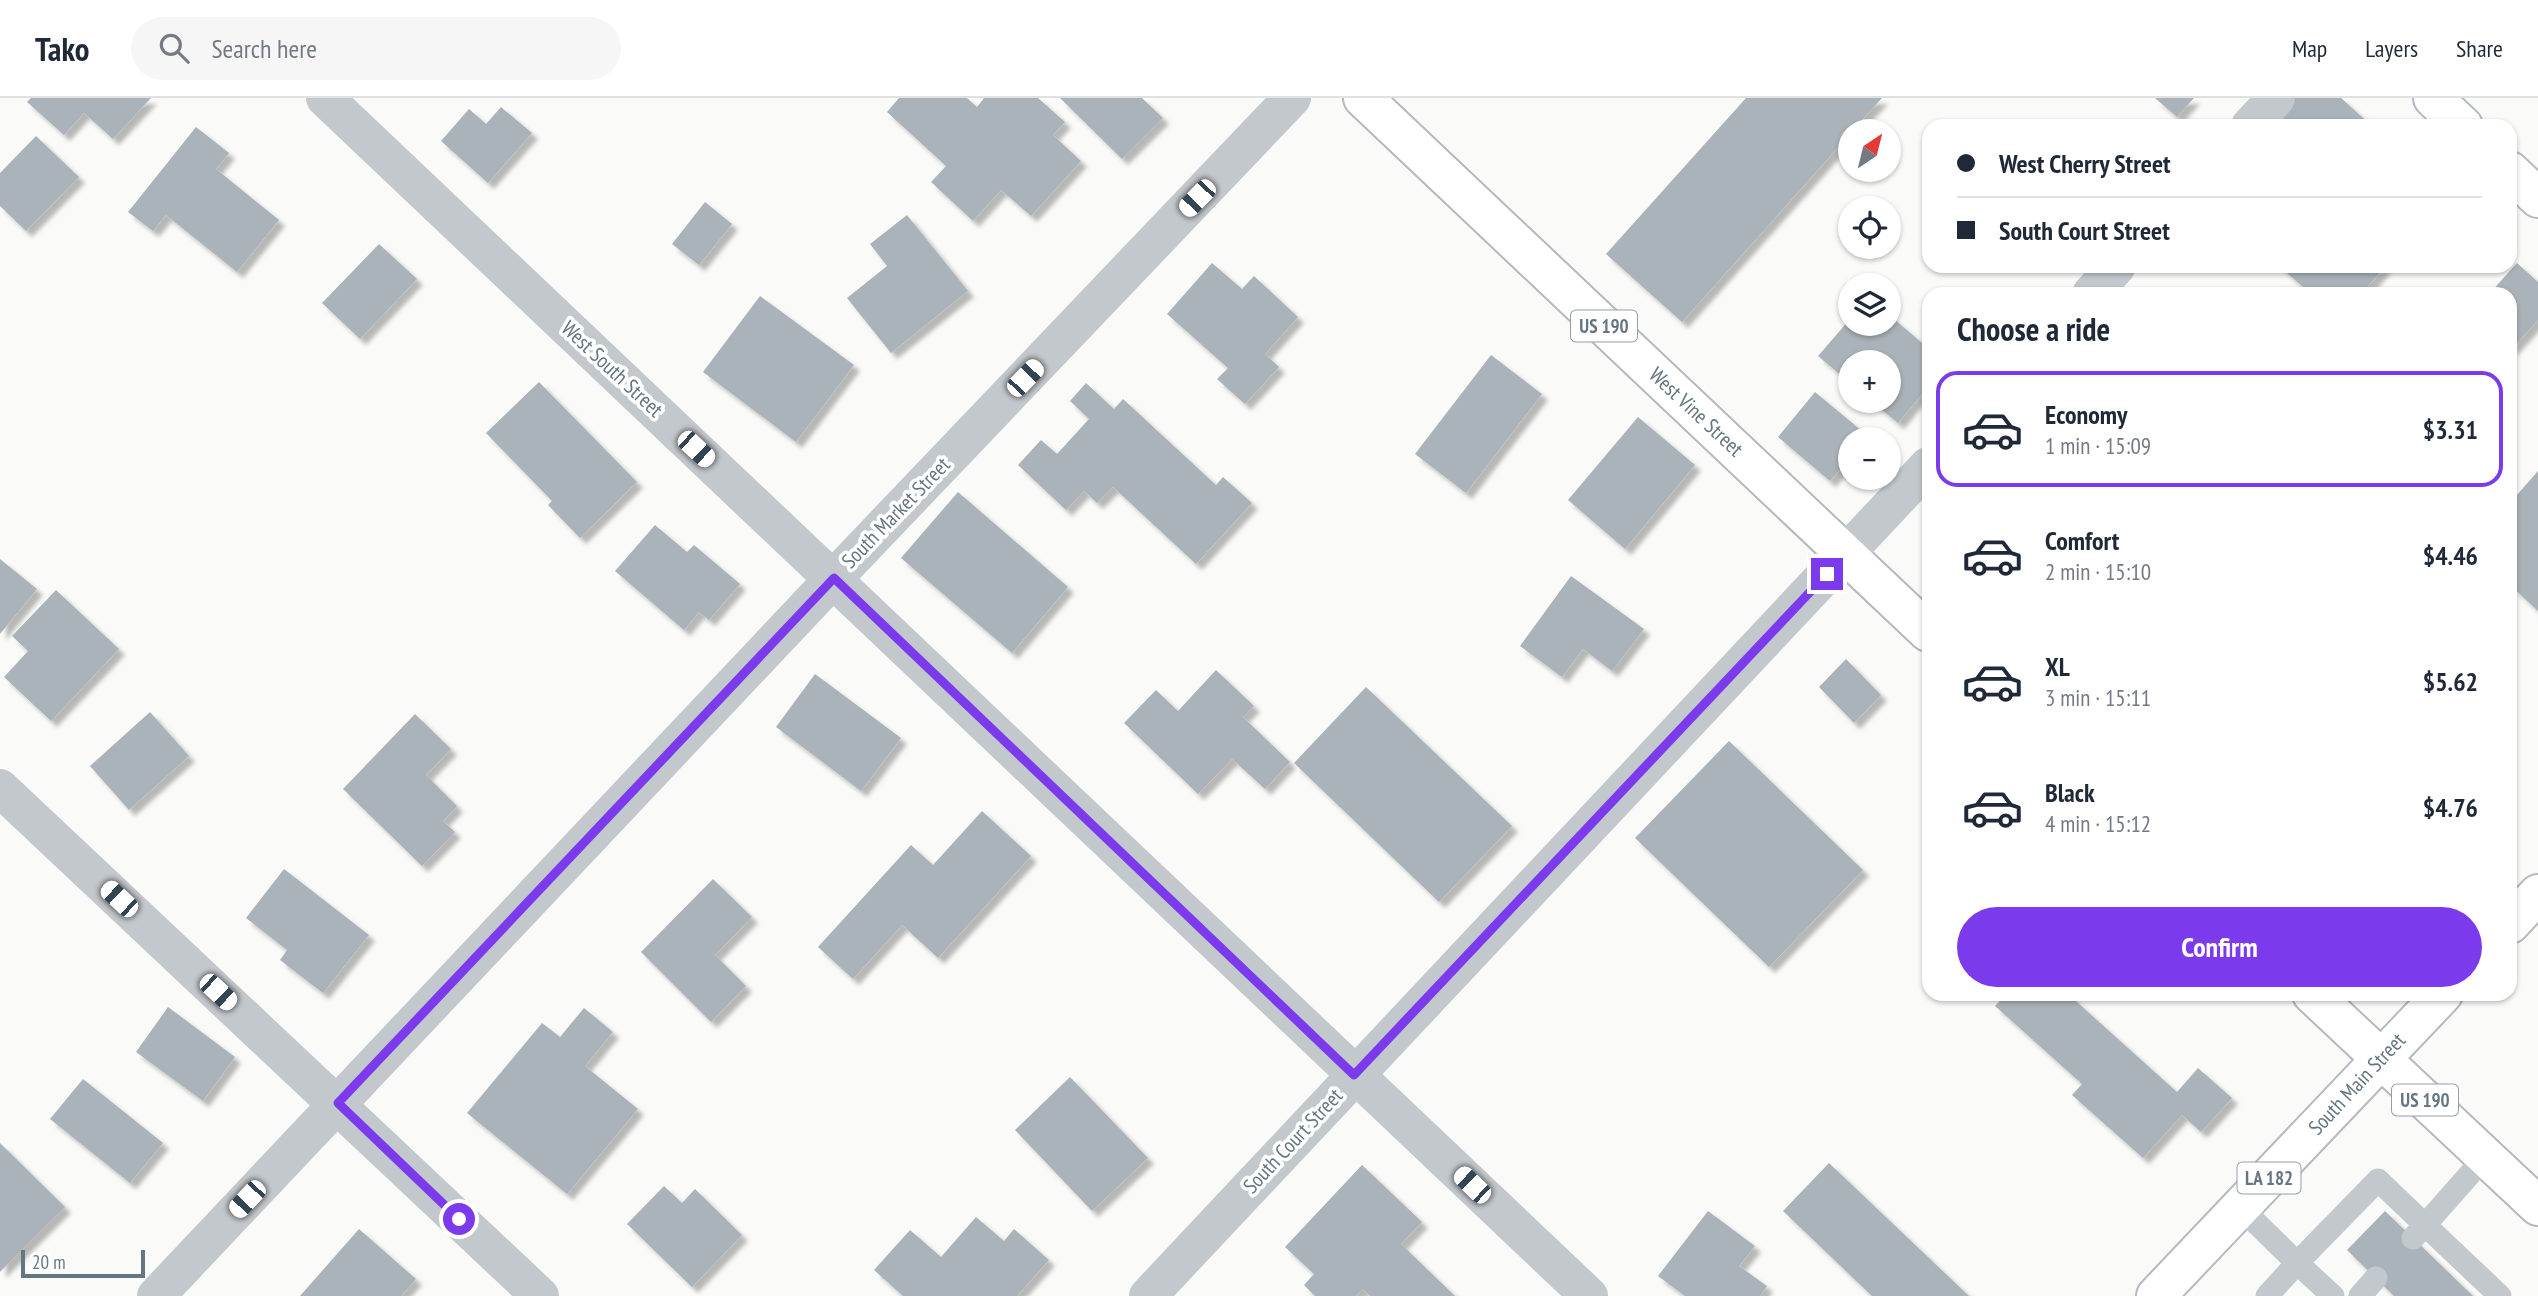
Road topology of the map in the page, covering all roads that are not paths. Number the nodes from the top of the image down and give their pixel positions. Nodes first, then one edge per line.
1 (325, 98) edge
2 (1292, 98) edge
3 (1363, 98) edge
4 (2276, 98) edge
5 (2433, 98) edge
6 (2256, 119) edge
7 (2455, 119) edge
8 (2517, 178) edge
9 (2538, 198) edge
10 (2110, 273) edge
11 (2098, 287) edge
12 (1922, 472) edge
13 (1846, 554) junction
14 (834, 578) junction
15 (1922, 626) edge
16 (0, 788) edge
17 (2538, 894) edge
18 (2517, 916) edge
19 (2319, 1001) edge
20 (2436, 1001) edge
21 (2381, 1059) junction
22 (1354, 1075) junction
23 (338, 1103) junction
24 (2485, 1157) junction
25 (2538, 1206) edge
26 (2241, 1208) junction
27 (2419, 1231) junction
28 (2297, 1263) junction
29 (2375, 1278) dead end
30 (156, 1296) edge
31 (540, 1296) edge
32 (1148, 1296) edge
33 (1589, 1296) edge
34 (2156, 1296) edge
35 (2267, 1296) edge
36 (2333, 1296) edge
37 (2360, 1296) edge
38 (2499, 1296) edge

1 - 14 street, West South Street
2 - 14 street, South Market Street
3 - 13 main road, West Vine Street / US 190
4 - 6 street
5 - 7 main road
8 - 9 main road
10 - 11 street
12 - 13 street, South Court Street
13 - 15 main road, US 190
13 - 22 street, South Court Street
14 - 22 street, West South Street
14 - 23 street, South Market Street
16 - 23 street
17 - 18 main road
19 - 21 main road, US 190
20 - 21 main road, South Main Street / LA 182
21 - 24 main road, US 190
21 - 26 main road, South Main Street / LA 182
22 - 32 street, South Court Street
22 - 33 street, West South Street
23 - 30 street, South Market Street
23 - 31 street
24 - 25 main road, US 190
24 - 27 lane
26 - 28 lane
26 - 34 main road, South Main Street / LA 182
27 - 28 lane
27 - 38 lane
28 - 35 lane
28 - 36 lane
29 - 37 lane

